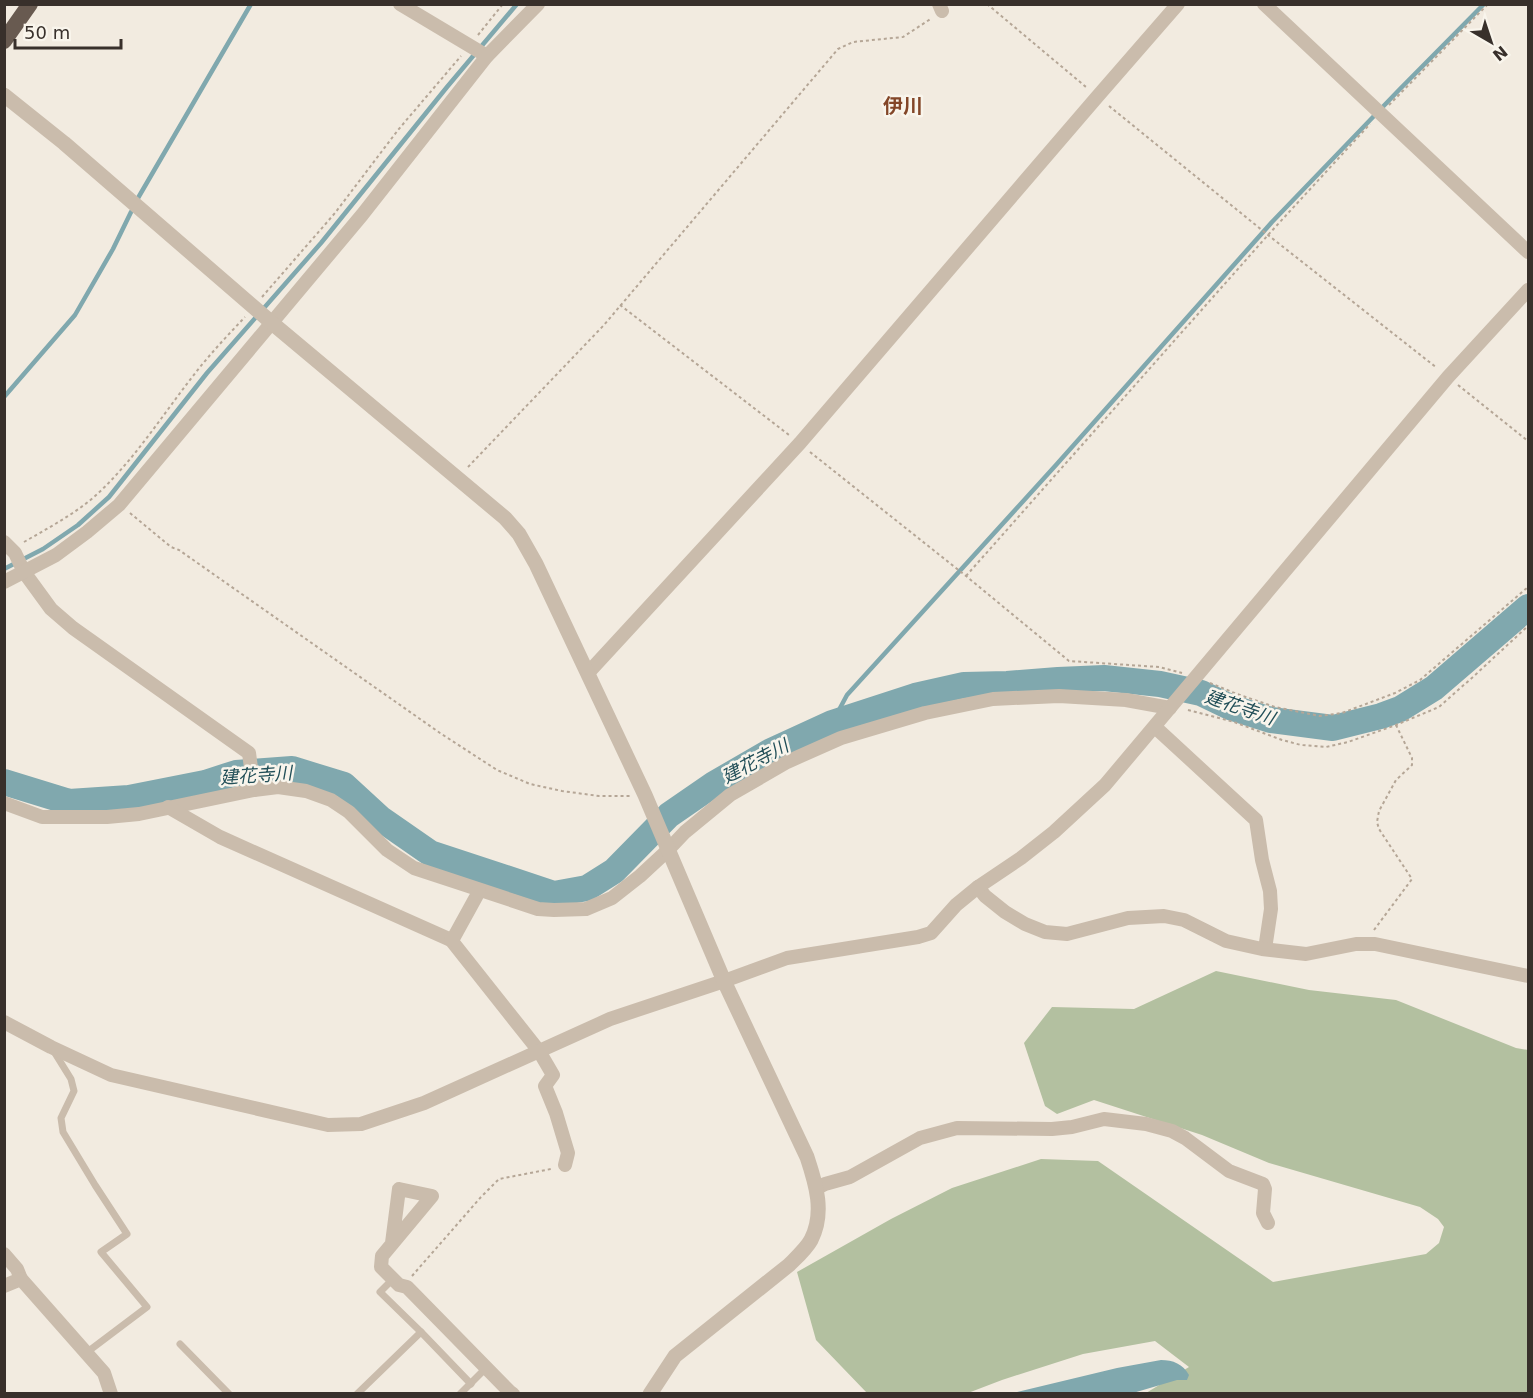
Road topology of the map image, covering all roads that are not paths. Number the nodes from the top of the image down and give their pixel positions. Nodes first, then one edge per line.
1 (30, 4) edge
2 (400, 4) edge
3 (538, 4) edge
4 (1178, 4) edge
5 (1264, 4) edge
6 (4, 41) edge
7 (488, 56) junction
8 (4, 95) edge
9 (1528, 252) edge
10 (1528, 290) edge
11 (272, 323) junction
12 (8, 546) edge
13 (24, 572) junction
14 (4, 582) edge
15 (588, 673) junction
16 (1170, 708) junction
17 (1155, 727) junction
18 (254, 790) junction
19 (4, 803) edge
20 (168, 807) junction
21 (666, 847) junction
22 (978, 887) junction
23 (479, 890) junction
24 (451, 940) junction
25 (1265, 949) junction
26 (1528, 976) edge
27 (724, 981) junction
28 (4, 1022) edge
29 (51, 1047) junction
30 (539, 1051) junction
31 (566, 1165) road end
32 (817, 1188) junction
33 (1268, 1223) dead end
34 (392, 1243) dead end
35 (4, 1254) edge
36 (21, 1279) junction
37 (396, 1282) junction
38 (4, 1286) edge
39 (421, 1332) junction
40 (180, 1344) dead end
41 (86, 1353) junction
42 (486, 1368) junction
43 (471, 1384) junction
44 (111, 1394) edge
45 (229, 1394) edge
46 (357, 1394) edge
47 (460, 1394) edge
48 (513, 1394) edge
49 (650, 1394) edge

1 - 6 highway
2 - 7 street
3 - 7 street
4 - 15 street
5 - 9 street
7 - 11 street
8 - 11 street
10 - 16 street
11 - 13 street
11 - 15 street
12 - 13 street
13 - 14 street
13 - 18 street
15 - 21 street
16 - 17 street
16 - 21 street
17 - 22 street
17 - 25 street
18 - 20 street
18 - 23 street
19 - 20 street
20 - 24 street
21 - 23 street
21 - 27 street
22 - 25 street
22 - 27 street
23 - 24 street
24 - 30 street
25 - 26 street
27 - 30 street
27 - 32 street
28 - 29 street
29 - 30 street
29 - 41 lane
30 - 31 street
32 - 33 street
32 - 49 street
34 - 37 street
35 - 36 street
36 - 38 street
36 - 41 street
37 - 39 lane
37 - 42 street
39 - 43 lane
39 - 46 lane
40 - 45 lane
41 - 44 street
42 - 43 lane
42 - 48 street
43 - 47 lane

